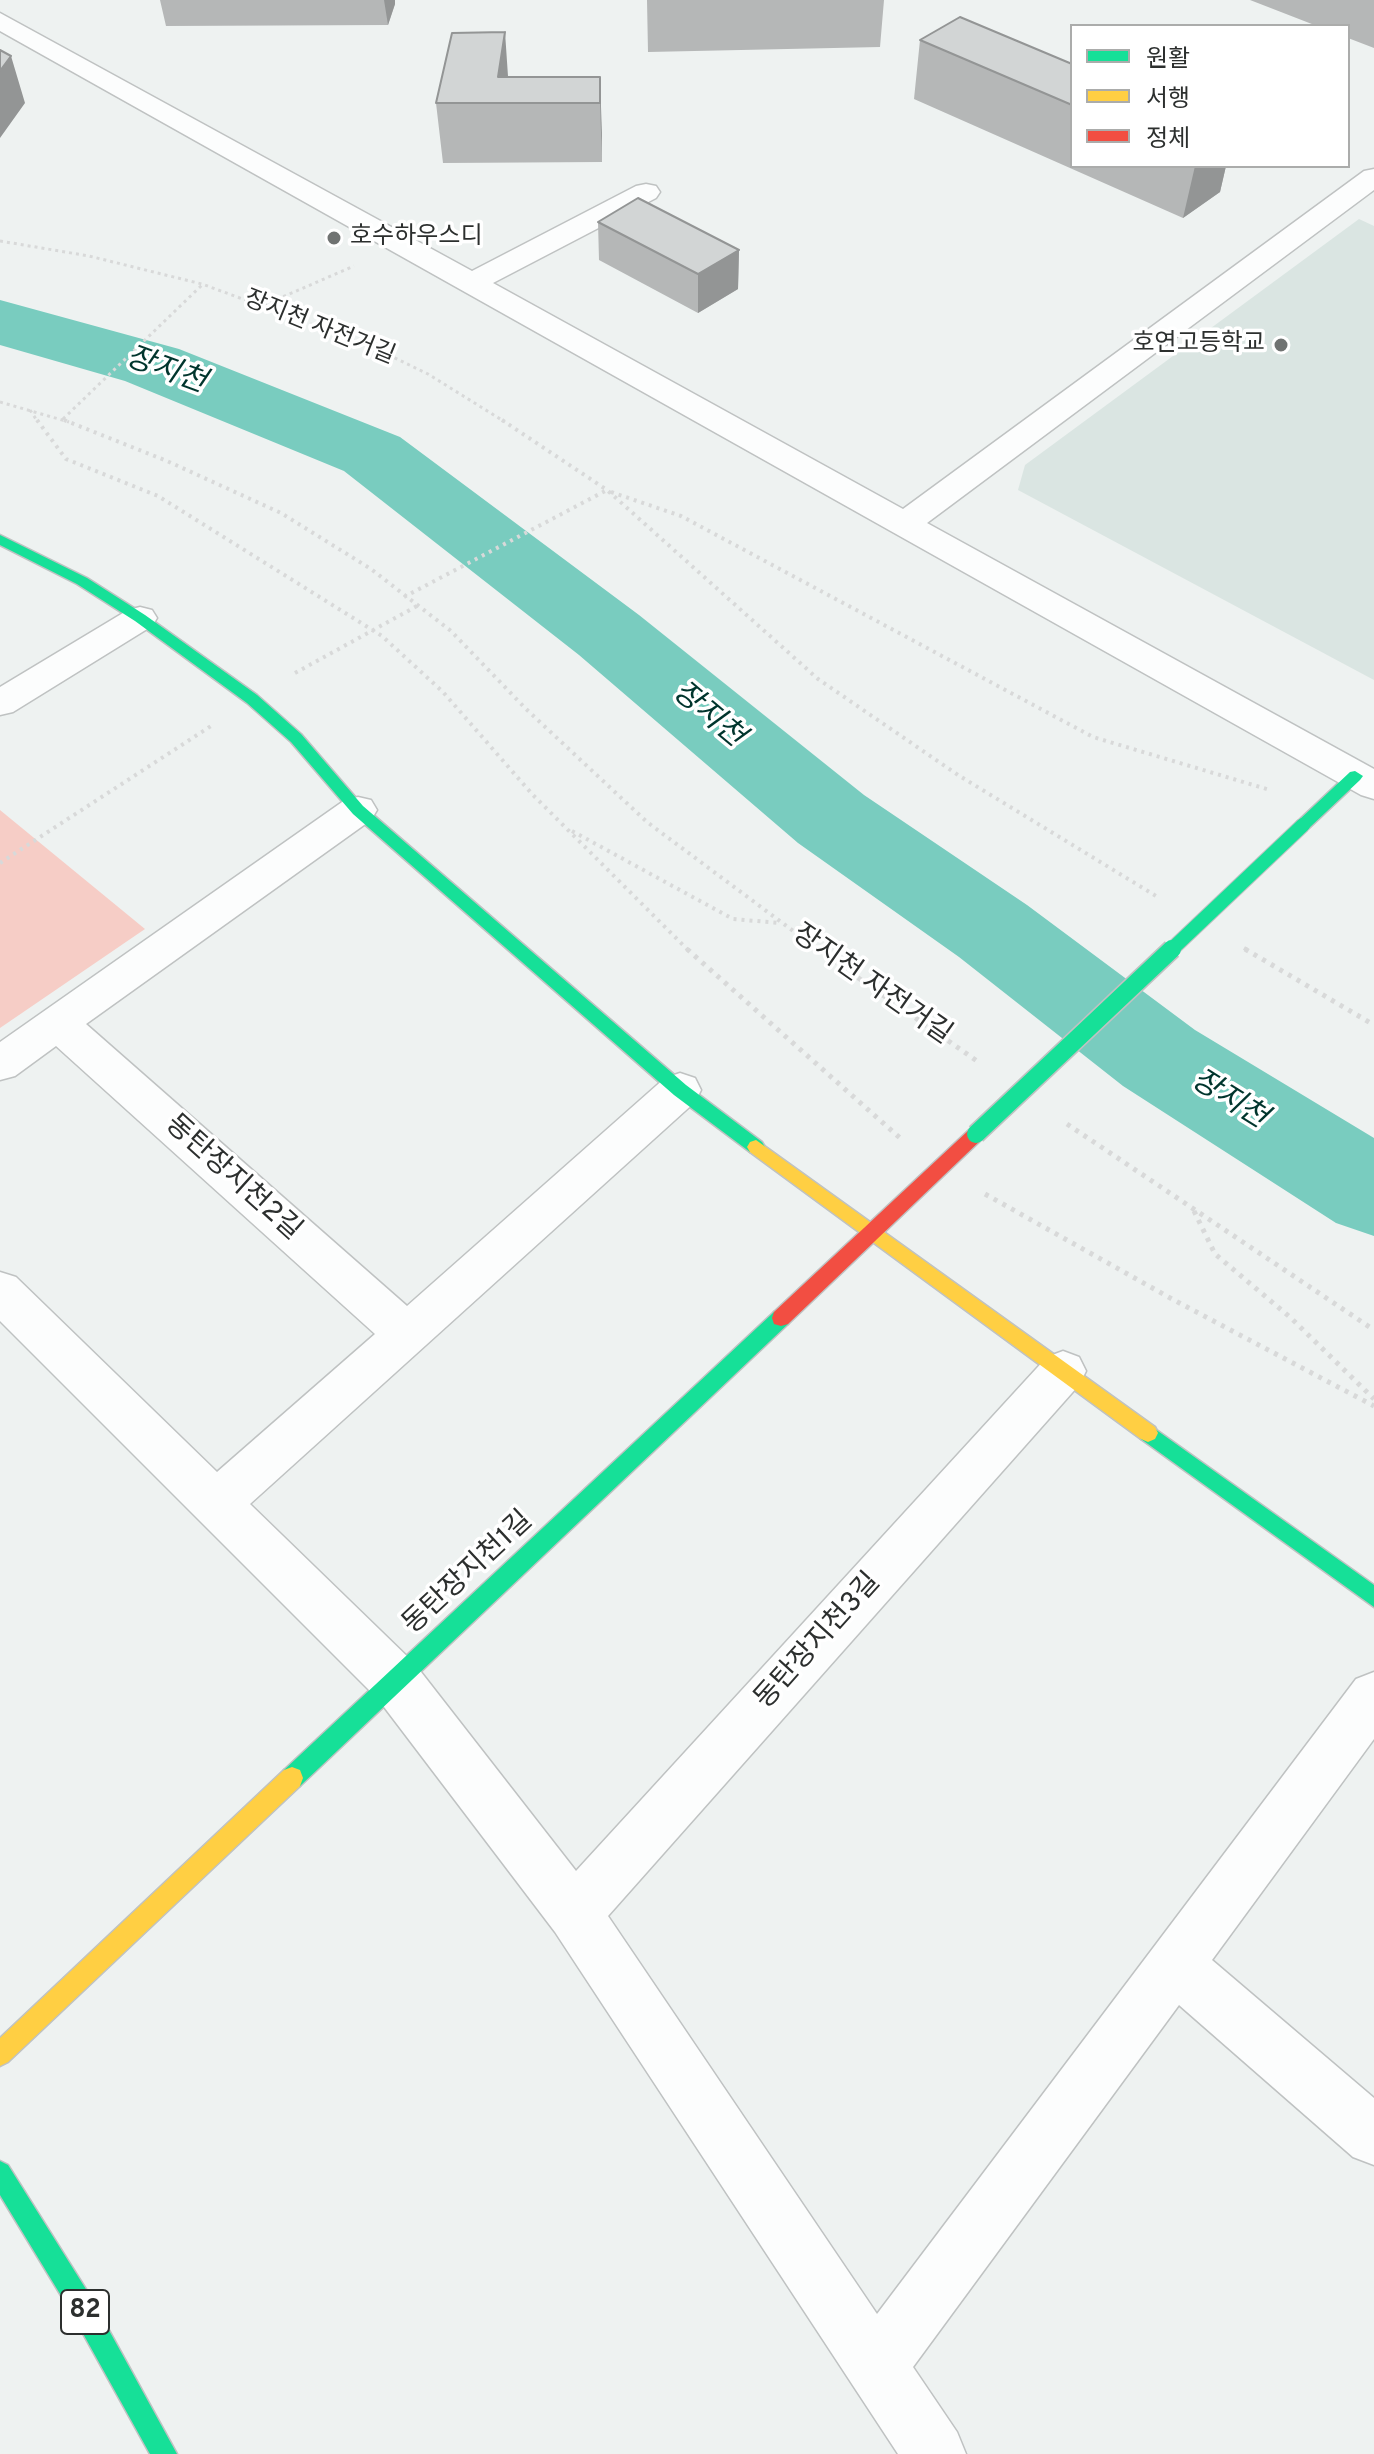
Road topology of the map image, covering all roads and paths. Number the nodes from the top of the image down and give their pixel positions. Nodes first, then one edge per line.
1 (0, 21) edge
2 (1374, 177) edge
3 (646, 192) dead end
4 (0, 241) edge
5 (364, 262) dead end
6 (471, 283) junction
7 (202, 284) junction
8 (264, 305) junction
9 (0, 402) edge
10 (30, 410) junction
11 (63, 419) junction
12 (607, 490) junction
13 (904, 524) junction
14 (0, 539) edge
15 (404, 597) junction
16 (417, 606) junction
17 (140, 618) junction
18 (372, 630) junction
19 (286, 677) dead end
20 (0, 703) edge
21 (219, 721) dead end
22 (1365, 781) edge
23 (1271, 791) dead end
24 (358, 810) junction
25 (565, 827) junction
26 (0, 863) edge
27 (1169, 904) dead end
28 (783, 924) junction
29 (1237, 944) dead end
30 (57, 1023) junction
31 (1374, 1025) edge
32 (0, 1064) edge
33 (981, 1064) dead end
34 (680, 1090) junction
35 (1057, 1117) dead end
36 (936, 1171) junction
37 (1193, 1209) junction
38 (871, 1233) junction
39 (0, 1291) edge
40 (1374, 1330) edge
41 (407, 1334) junction
42 (1063, 1371) junction
43 (1374, 1399) edge
44 (1374, 1406) edge
45 (216, 1504) junction
46 (1374, 1597) edge
47 (396, 1681) junction
48 (1374, 1697) edge
49 (574, 1913) junction
50 (1175, 1965) junction
51 (0, 2054) edge
52 (1374, 2136) edge
53 (0, 2173) edge
54 (876, 2366) junction
55 (164, 2454) edge
56 (935, 2454) edge

1 - 6 street
2 - 13 street
3 - 6 street
4 - 7 path, 장지천 자전거길
5 - 8 path
6 - 13 street
7 - 8 path, 장지천 자전거길
7 - 11 path
8 - 12 path, 장지천 자전거길
9 - 10 path, 장지천 자전거길
10 - 11 path, 장지천 자전거길
10 - 18 path
11 - 15 path, 장지천 자전거길
12 - 15 path
12 - 23 path
12 - 27 path, 장지천 자전거길
13 - 22 street
14 - 17 street
15 - 16 path, 장지천 자전거길
16 - 18 path
16 - 28 path, 장지천 자전거길
17 - 20 street
17 - 24 street
18 - 19 path
18 - 25 path
21 - 26 path
22 - 36 street, 동탄장지천1길, bridge
24 - 30 street
24 - 34 street
25 - 28 path
25 - 36 path
28 - 33 path, 장지천 자전거길
29 - 31 path
30 - 32 street
30 - 41 street, 동탄장지천2길
34 - 38 street
34 - 41 street
35 - 37 path
36 - 38 street, 동탄장지천1길
36 - 44 path
37 - 40 path
37 - 43 path
38 - 42 street
38 - 47 street, 동탄장지천1길
39 - 45 street
41 - 45 street
42 - 46 street
42 - 49 street, 동탄장지천3길
45 - 47 street
47 - 49 street
47 - 51 street, 동탄장지천1길
48 - 50 street
49 - 54 street
50 - 52 street
50 - 54 street
53 - 55 street, 82
54 - 56 street

